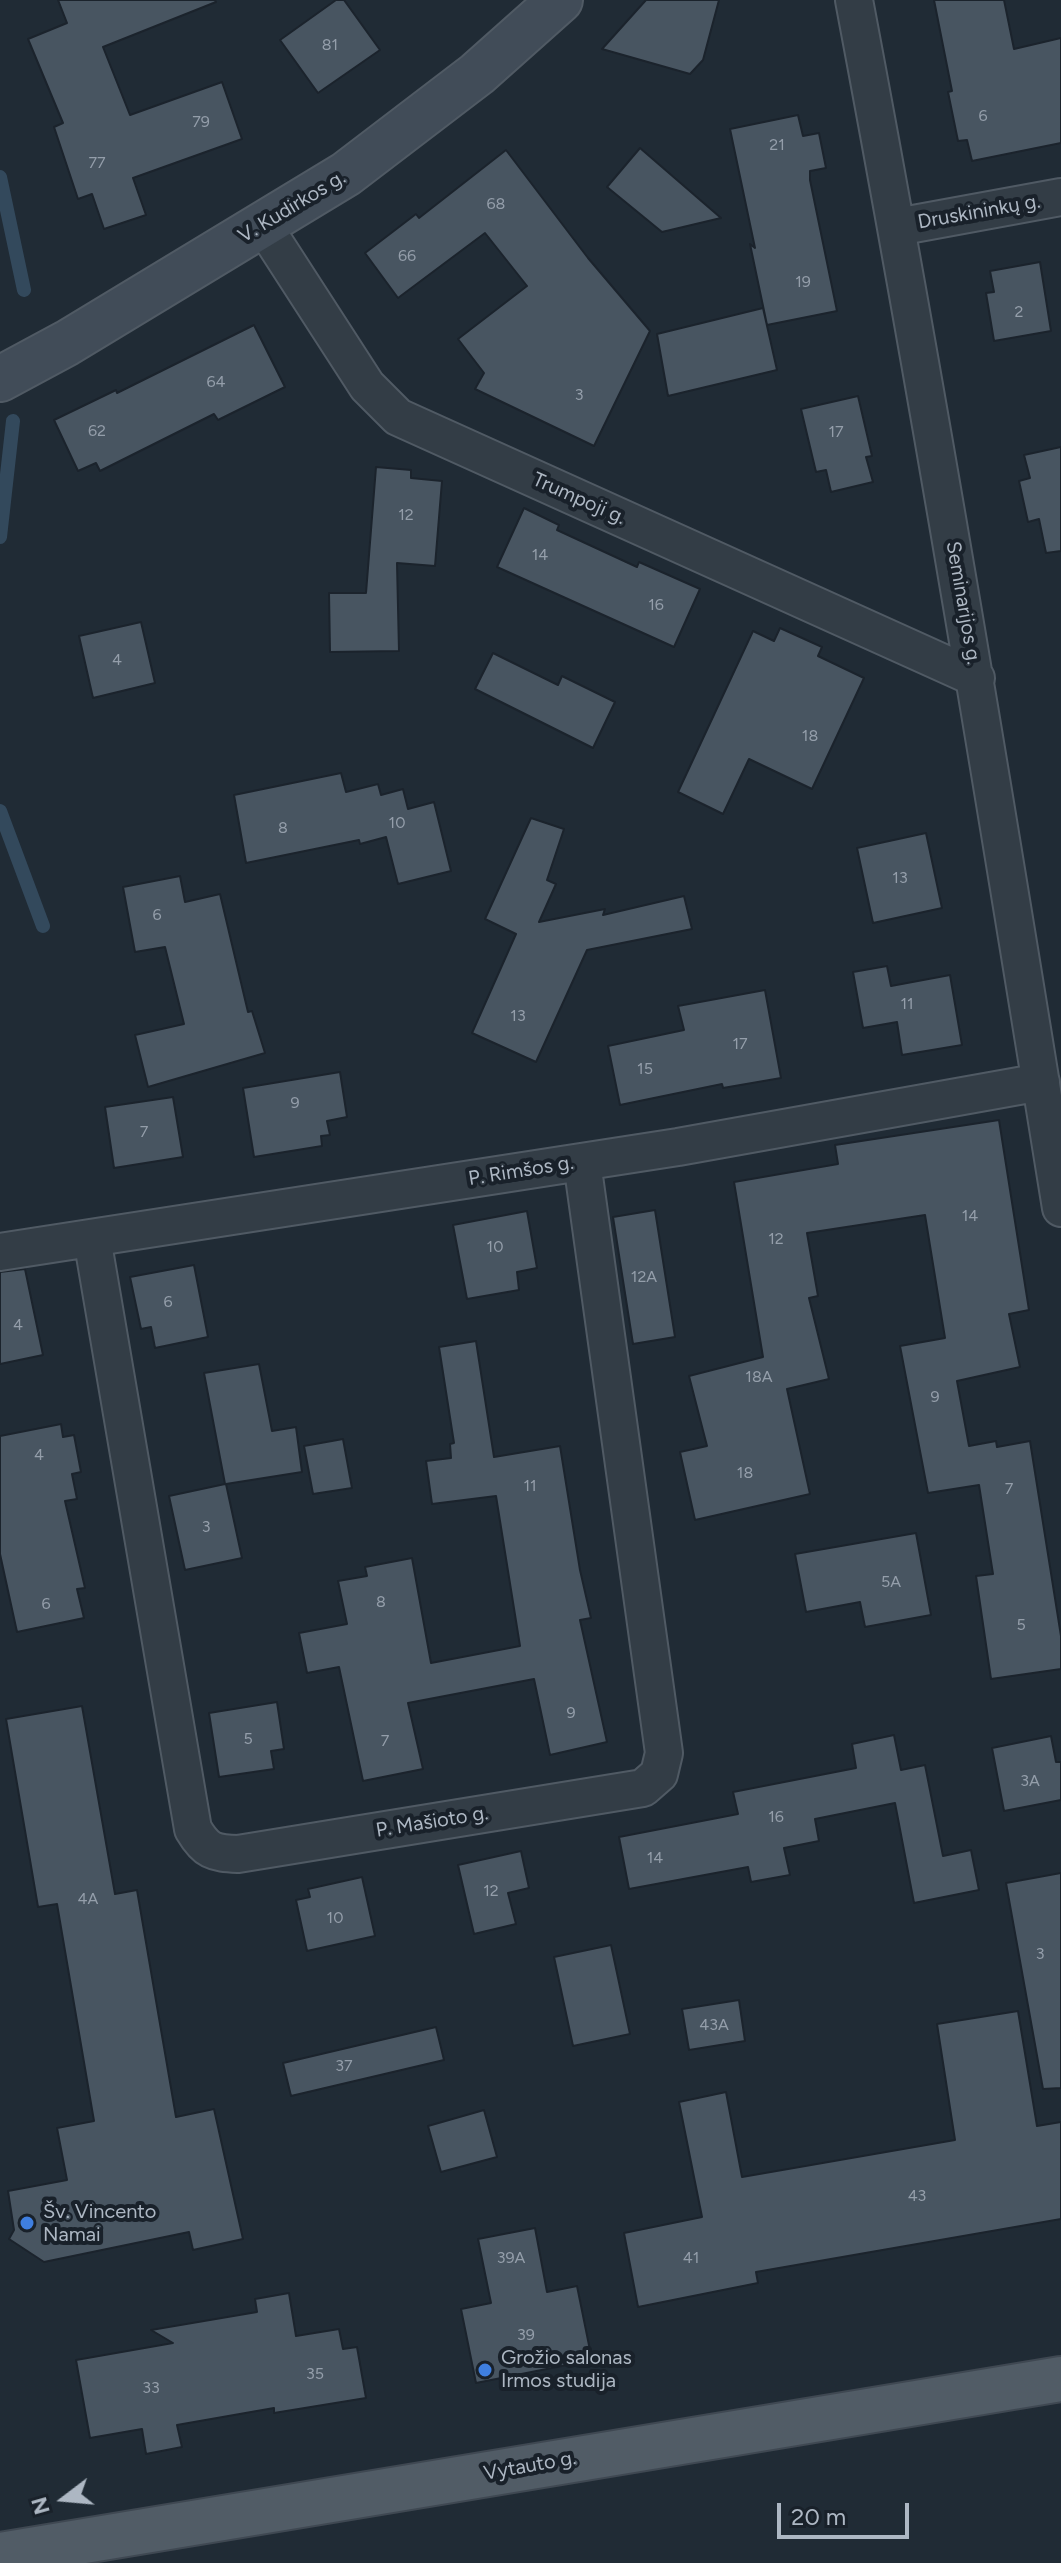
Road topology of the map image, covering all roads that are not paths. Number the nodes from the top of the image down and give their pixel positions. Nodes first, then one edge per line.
1 (560, 0) edge
2 (854, 0) edge
3 (1061, 197) edge
4 (263, 225) junction
5 (897, 227) junction
6 (0, 379) edge
7 (976, 678) junction
8 (1041, 1082) junction
9 (582, 1162) junction
10 (1061, 1208) edge
11 (92, 1238) junction
12 (0, 1252) edge
13 (1061, 2379) edge
14 (0, 2555) edge

1 - 4 main road, V. Kudirkos g.
2 - 5 street, Seminarijos g.
3 - 5 street, Druskininkų g.
4 - 6 main road, V. Kudirkos g.
4 - 7 street, Trumpoji g.
5 - 7 street, Seminarijos g.
7 - 8 street, Seminarijos g.
8 - 9 street, P. Rimšos g.
8 - 10 street, Seminarijos g.
9 - 11 street, P. Rimšos g.
9 - 11 street, P. Mašioto g.
11 - 12 street, P. Rimšos g.
13 - 14 main road, Vytauto g.

